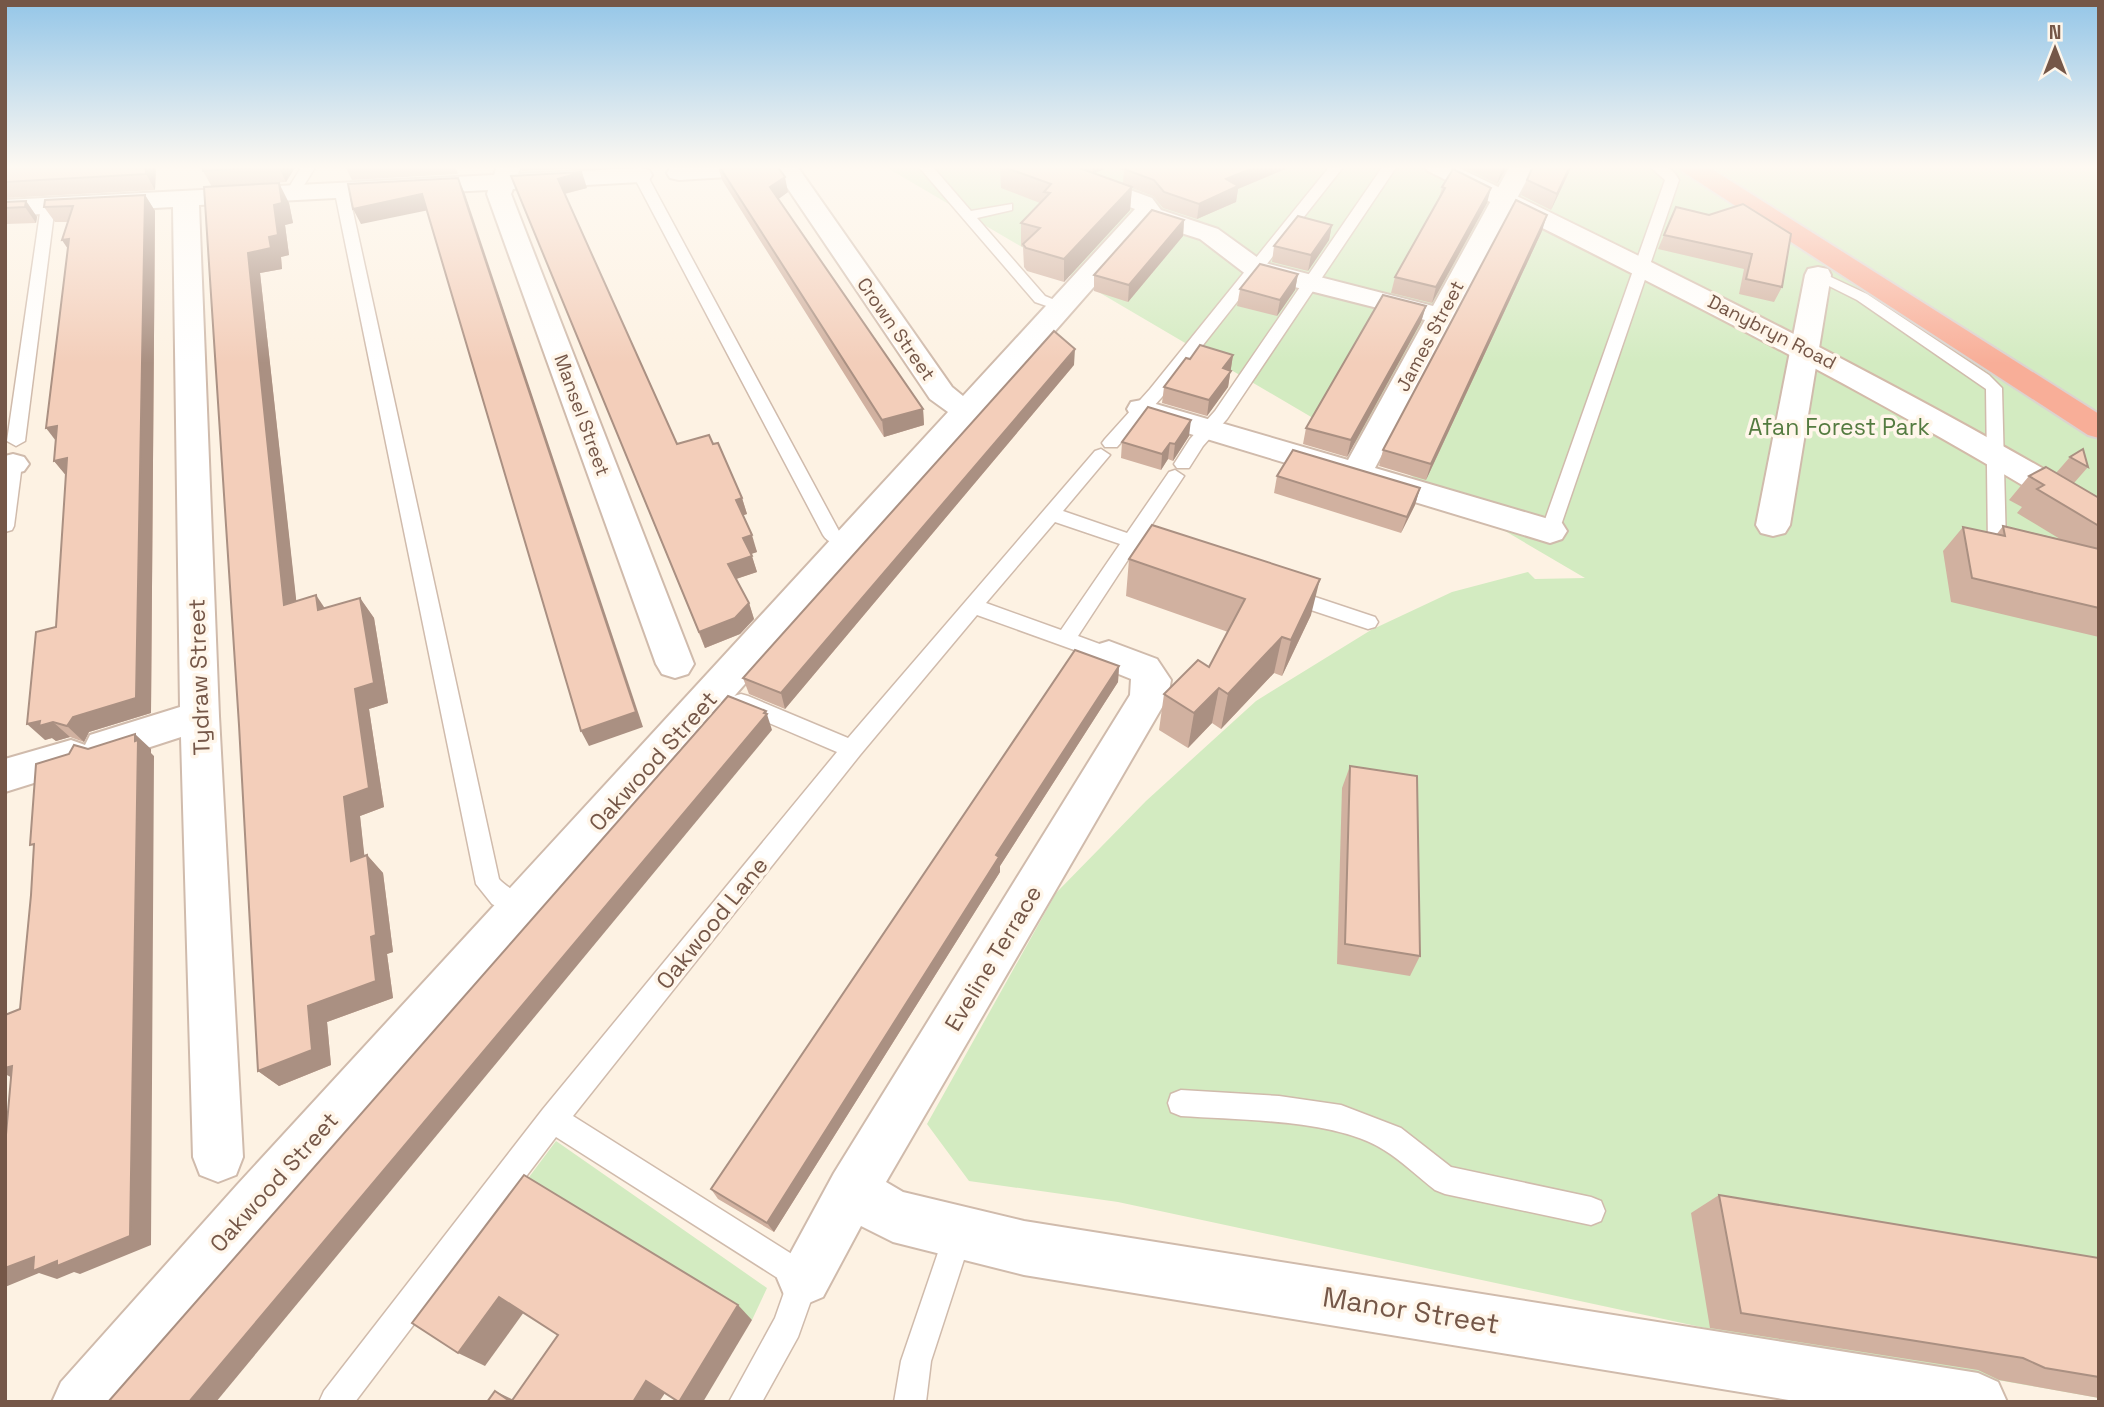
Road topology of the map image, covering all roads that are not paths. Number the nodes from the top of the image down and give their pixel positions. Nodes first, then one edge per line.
1 (44, 232) edge
2 (187, 232) edge
3 (350, 232) edge
4 (513, 232) edge
5 (670, 232) edge
6 (830, 232) edge
7 (980, 232) edge
8 (1130, 232) edge
9 (1202, 232) edge
10 (1285, 232) edge
11 (1346, 232) edge
12 (1486, 232) edge
13 (1570, 232) edge
14 (1654, 232) edge
15 (1792, 232) edge
16 (1835, 232) edge
17 (1642, 267) junction
18 (1256, 269) junction
19 (1818, 275) joint
20 (1310, 283) junction
21 (1061, 306) junction
22 (1441, 316) junction
23 (1805, 348) junction
24 (2099, 398) edge
25 (970, 409) junction
26 (1142, 409) junction
27 (2099, 428) edge
28 (1210, 429) junction
29 (1995, 454) junction
30 (11, 457) edge
31 (1356, 474) junction
32 (1052, 514) junction
33 (2099, 516) edge
34 (1773, 525) dead end
35 (5, 526) edge
36 (1550, 531) joint
37 (1130, 541) junction
38 (849, 542) junction
39 (1997, 546) edge
40 (1183, 559) edge
41 (1276, 590) edge
42 (973, 606) junction
43 (1368, 622) dead end
44 (1065, 639) junction
45 (1109, 655) joint
46 (675, 664) dead end
47 (716, 692) junction
48 (200, 716) junction
49 (852, 749) junction
50 (5, 776) edge
51 (520, 908) junction
52 (1181, 1103) dead end
53 (553, 1119) junction
54 (218, 1157) dead end
55 (852, 1191) junction
56 (1591, 1212) dead end
57 (959, 1232) junction
58 (804, 1278) junction
59 (81, 1402) edge
60 (335, 1402) edge
61 (745, 1402) edge
62 (910, 1402) edge
63 (1978, 1402) edge

1 - 30 lane
2 - 48 street, Tydraw Street
3 - 51 lane
4 - 46 street, Mansel Street
5 - 38 lane
6 - 25 street, Crown Street
7 - 21 lane
8 - 21 street, Oakwood Street
9 - 18 street
10 - 18 lane, Oakwood Lane
11 - 20 lane
12 - 22 street, James Street
13 - 17 street, Danybryn Road
14 - 17 lane
15 - 27 highway
16 - 24 highway
17 - 23 street, Danybryn Road
17 - 36 lane
18 - 20 street
18 - 26 lane, Oakwood Lane
19 - 23 street
19 - 29 lane
20 - 22 street
20 - 28 lane
21 - 25 street, Oakwood Street
22 - 31 street, James Street
23 - 29 street, Danybryn Road
23 - 34 street
25 - 38 street, Oakwood Street
26 - 28 street
26 - 32 lane, Oakwood Lane
28 - 31 street
28 - 37 lane
29 - 33 street, Danybryn Road
29 - 39 lane
30 - 35 lane
31 - 36 street
32 - 37 lane
32 - 42 lane, Oakwood Lane
37 - 40 lane
37 - 44 lane
38 - 47 street, Oakwood Street
41 - 43 lane
42 - 44 lane
42 - 49 lane, Oakwood Lane
44 - 45 lane
45 - 55 street, Eveline Terrace
47 - 49 lane
47 - 51 street, Oakwood Street
48 - 50 street
48 - 54 street, Tydraw Street
49 - 53 lane, Oakwood Lane
51 - 59 street, Oakwood Street
52 - 56 lane
53 - 58 lane
53 - 60 lane, Oakwood Lane
55 - 57 street, Manor Street
55 - 58 street, Eveline Terrace
57 - 62 lane
57 - 63 street, Manor Street
58 - 61 lane

